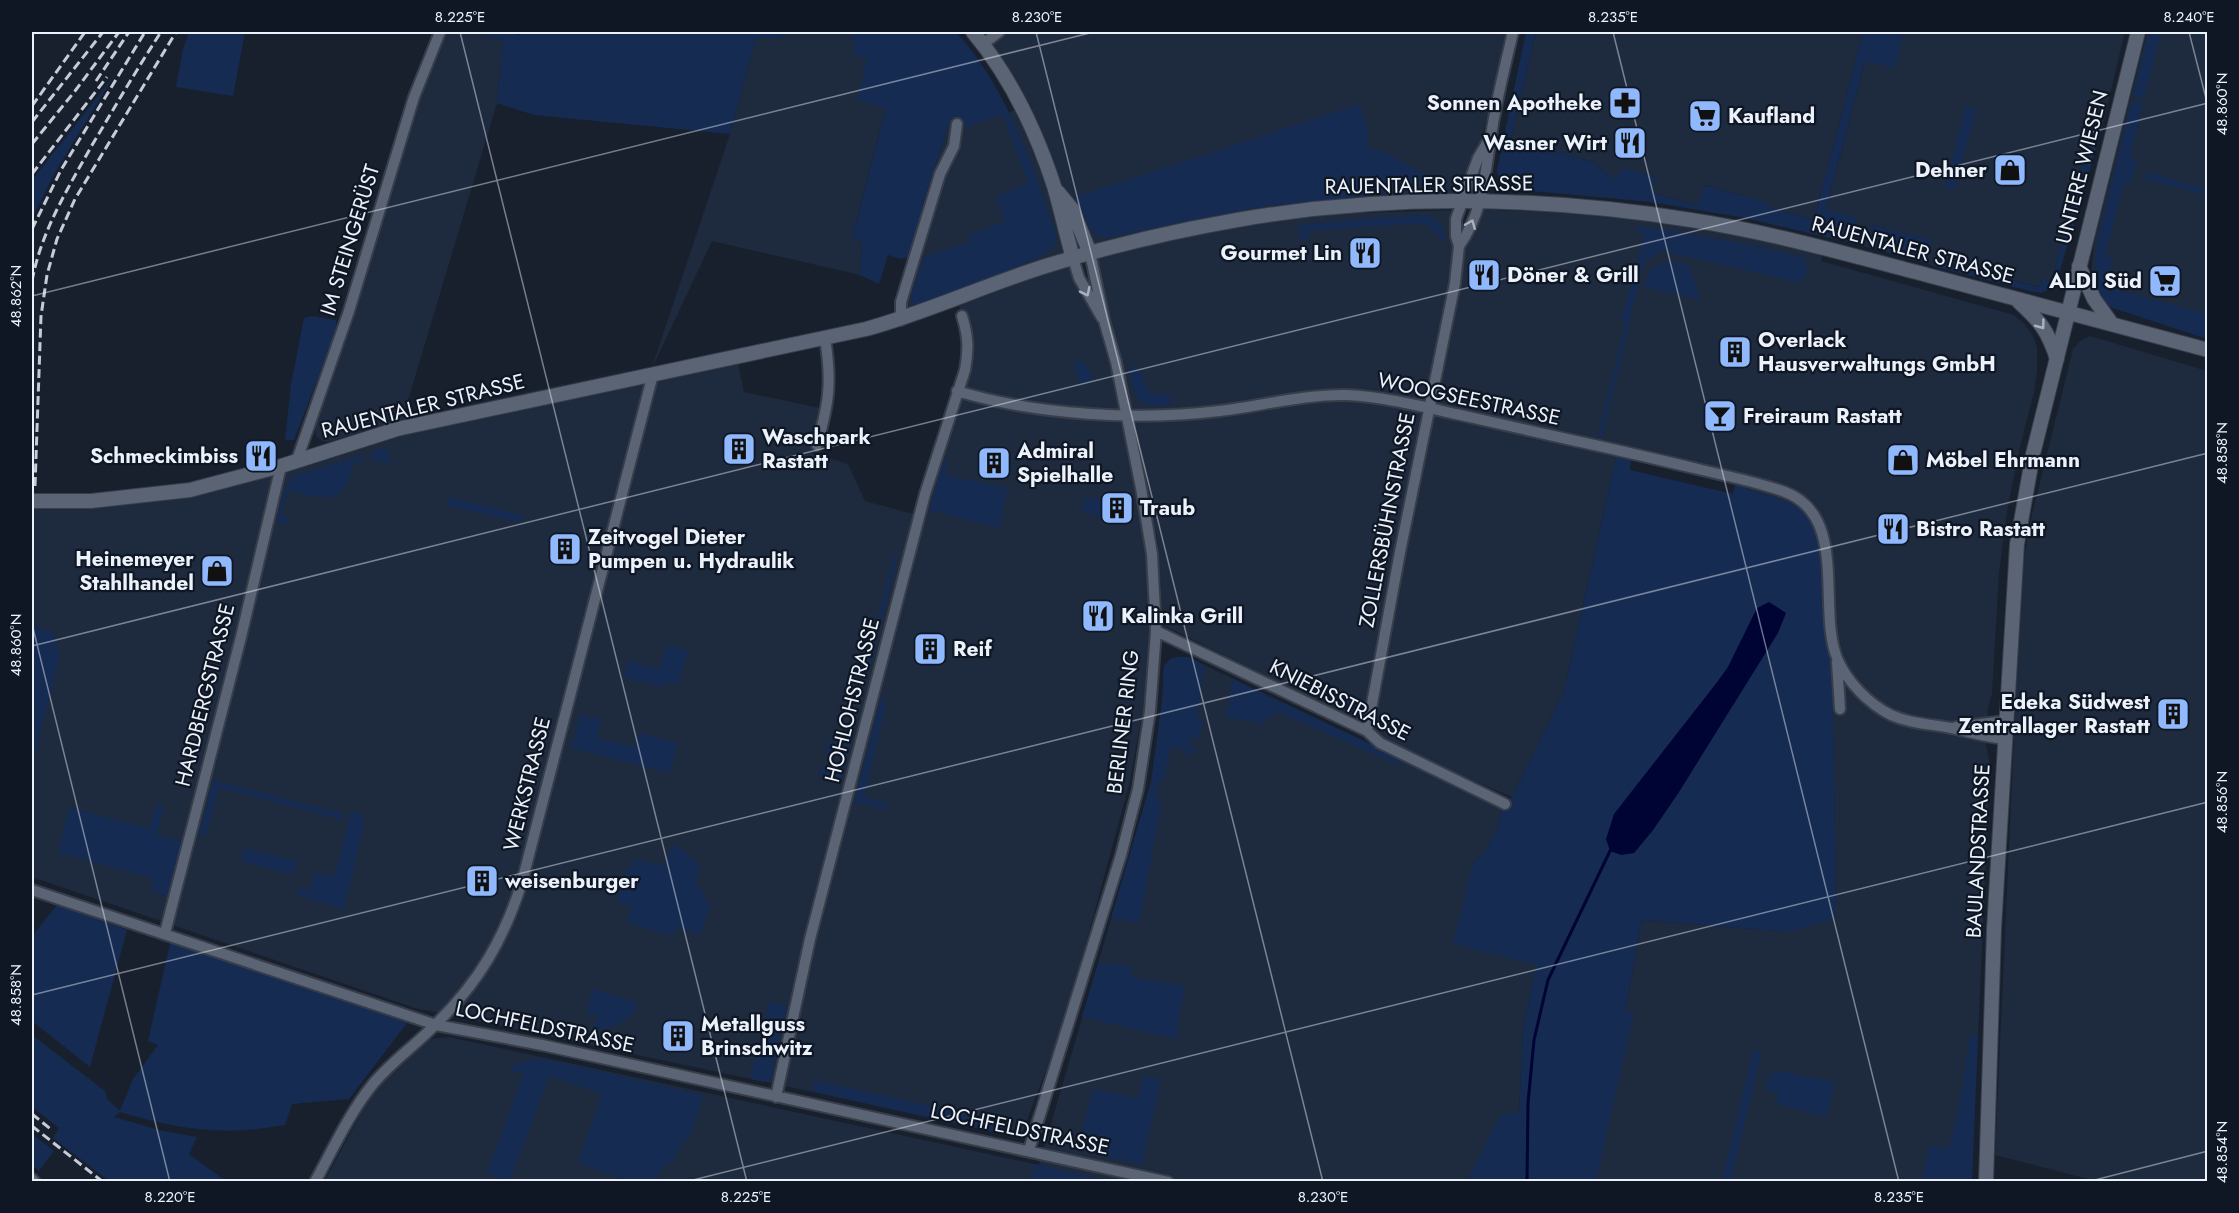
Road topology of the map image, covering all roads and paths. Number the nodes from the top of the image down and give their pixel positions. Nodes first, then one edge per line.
1 (440, 32) edge
2 (974, 32) edge
3 (999, 32) edge
4 (1513, 32) edge
5 (2138, 32) edge
6 (983, 44) junction
7 (957, 124) dead end
8 (1491, 136) junction
9 (1054, 187) junction
10 (1461, 201) junction
11 (1480, 201) junction
12 (1459, 246) junction
13 (1090, 253) junction
14 (1073, 258) junction
15 (2079, 266) junction
16 (2015, 298) junction
17 (2068, 313) junction
18 (962, 316) dead end
19 (901, 320) junction
20 (1105, 324) junction
21 (2112, 324) junction
22 (825, 338) junction
23 (2208, 350) edge
24 (2057, 358) junction
25 (653, 374) junction
26 (957, 391) junction
27 (1428, 408) junction
28 (1127, 415) junction
29 (817, 446) dead end
30 (297, 460) junction
31 (281, 466) junction
32 (32, 501) edge
33 (1156, 631) junction
34 (1837, 658) junction
35 (1840, 709) dead end
36 (2006, 722) junction
37 (1950, 728) junction
38 (1368, 731) junction
39 (2005, 739) junction
40 (1506, 804) dead end
41 (32, 890) edge
42 (165, 933) junction
43 (436, 1024) junction
44 (776, 1097) junction
45 (1029, 1150) junction
46 (315, 1182) edge
47 (1168, 1182) edge
48 (1986, 1182) edge

1 - 30 street, IM STEINGERÜST
2 - 6 street, BERLINER RING
3 - 6 street
4 - 8 street
5 - 15 street, UNTERE WIESEN
6 - 9 street, BERLINER RING
7 - 19 street
8 - 10 street
8 - 11 street
9 - 13 street, BERLINER RING
9 - 14 street, BERLINER RING
10 - 11 street, RAUENTALER STRASSE
10 - 12 street, ZOLLERSBÜHNSTRASSE
10 - 13 street, RAUENTALER STRASSE
12 -> 11 street, ZOLLERSBÜHNSTRASSE
11 - 16 street, RAUENTALER STRASSE
12 - 27 street, ZOLLERSBÜHNSTRASSE
13 - 14 street, RAUENTALER STRASSE
13 - 20 street, BERLINER RING
14 - 19 street, RAUENTALER STRASSE
14 -> 20 street, BERLINER RING
15 - 17 street, UNTERE WIESEN
15 - 21 street
16 - 17 street, RAUENTALER STRASSE
16 -> 24 street
17 - 21 street, RAUENTALER STRASSE
17 - 24 street, BAULANDSTRASSE
18 - 26 street, HOHLOHSTRASSE
19 - 22 street, RAUENTALER STRASSE
20 - 28 street, BERLINER RING
21 - 23 street, RAUENTALER STRASSE
22 - 25 street, RAUENTALER STRASSE
22 - 29 street
24 - 36 street, BAULANDSTRASSE
25 - 30 street, RAUENTALER STRASSE
25 - 43 street, WERKSTRASSE
26 - 28 street, WOOGSEESTRASSE
26 - 44 street, HOHLOHSTRASSE
27 - 28 street, WOOGSEESTRASSE
27 - 34 street, WOOGSEESTRASSE
27 - 38 street, ZOLLERSBÜHNSTRASSE
28 - 33 street, BERLINER RING
30 - 31 street, RAUENTALER STRASSE
31 - 32 street, RAUENTALER STRASSE
31 - 42 street, HARDBERGSTRASSE
33 - 38 street, KNIEBISSTRASSE
33 - 45 street, BERLINER RING
34 - 35 street, WOOGSEESTRASSE
34 - 37 street, WOOGSEESTRASSE
36 - 37 street, WOOGSEESTRASSE
36 - 39 street, BAULANDSTRASSE
37 - 39 street, WOOGSEESTRASSE
38 - 40 street, KNIEBISSTRASSE
39 - 48 street, BAULANDSTRASSE
41 - 42 street, LOCHFELDSTRASSE
42 - 43 street, LOCHFELDSTRASSE
43 - 44 street, LOCHFELDSTRASSE
43 - 46 street, WERKSTRASSE
44 - 45 street, LOCHFELDSTRASSE
45 - 47 street, LOCHFELDSTRASSE

